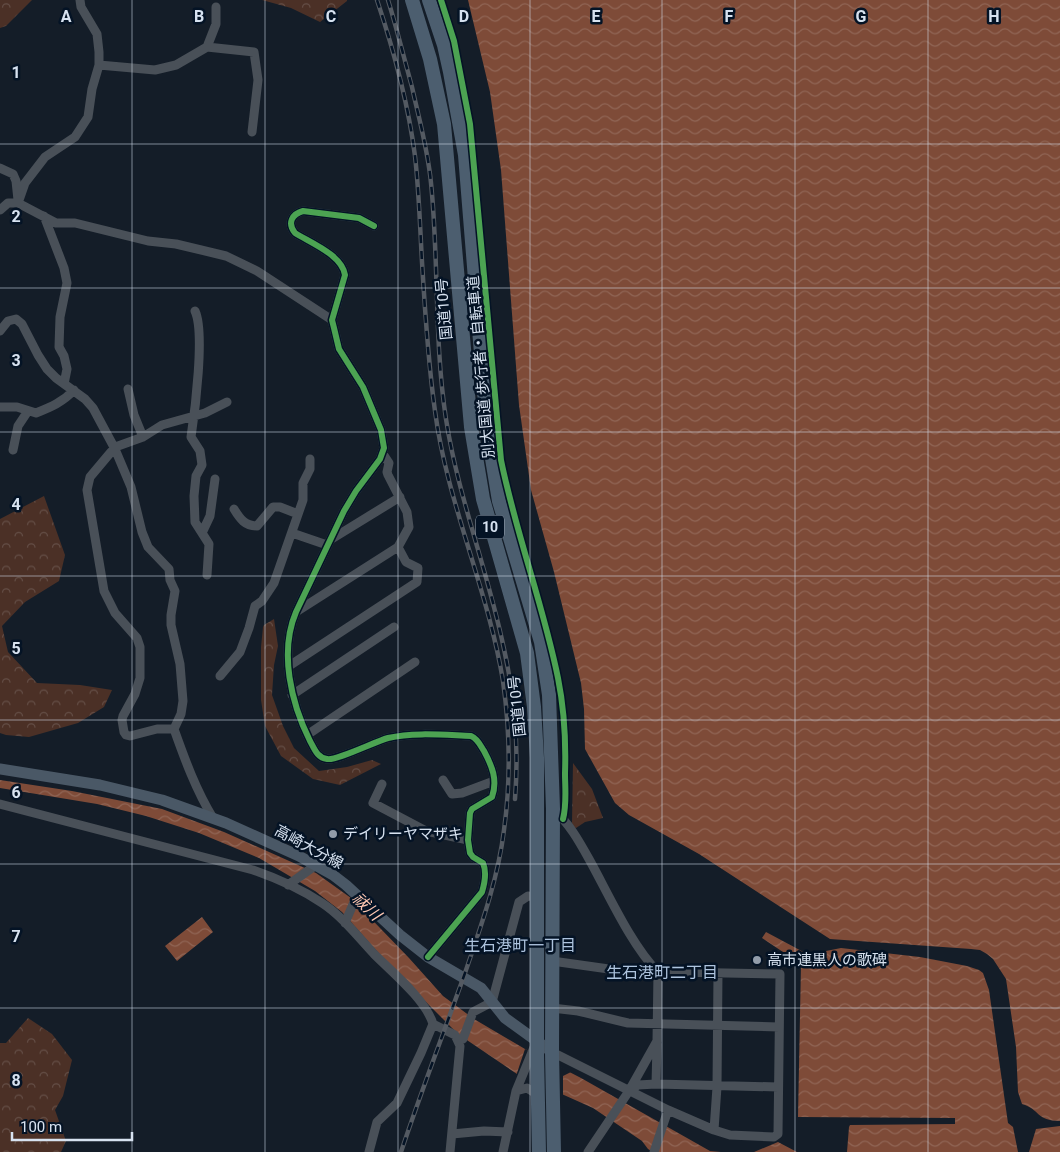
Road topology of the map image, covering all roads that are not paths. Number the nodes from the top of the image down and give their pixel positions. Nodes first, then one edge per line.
1 (80, 0) edge
2 (412, 0) edge
3 (429, 0) edge
4 (216, 7) dead end
5 (207, 46) junction
6 (98, 64) junction
7 (252, 132) dead end
8 (0, 168) edge
9 (18, 202) junction
10 (0, 210) edge
11 (44, 216) junction
12 (374, 226) dead end
13 (195, 311) dead end
14 (332, 320) junction
15 (0, 330) edge
16 (64, 384) junction
17 (128, 389) dead end
18 (74, 390) junction
19 (227, 402) dead end
20 (0, 407) edge
21 (28, 411) junction
22 (194, 415) junction
23 (143, 437) junction
24 (115, 449) junction
25 (13, 450) dead end
26 (383, 454) junction
27 (310, 459) dead end
28 (214, 480) dead end
29 (400, 497) junction
30 (234, 509) dead end
31 (298, 514) junction
32 (202, 533) junction
33 (292, 533) junction
34 (328, 543) junction
35 (398, 547) junction
36 (207, 575) dead end
37 (296, 612) junction
38 (394, 627) dead end
39 (415, 662) dead end
40 (289, 666) junction
41 (220, 676) dead end
42 (292, 695) junction
43 (174, 729) junction
44 (307, 735) junction
45 (0, 769) edge
46 (443, 780) dead end
47 (494, 781) junction
48 (382, 784) dead end
49 (0, 804) edge
50 (553, 809) junction
51 (213, 818) junction
52 (468, 840) junction
53 (313, 867) junction
54 (290, 884) junction
55 (357, 897) junction
56 (537, 897) junction
57 (346, 921) junction
58 (428, 957) junction
59 (552, 960) junction
60 (658, 972) junction
61 (718, 973) junction
62 (492, 1002) junction
63 (552, 1008) junction
64 (434, 1024) junction
65 (657, 1025) junction
66 (717, 1026) junction
67 (779, 1027) junction
68 (461, 1040) junction
69 (657, 1041) junction
70 (535, 1050) junction
71 (552, 1057) junction
72 (656, 1084) junction
73 (717, 1087) junction
74 (778, 1087) junction
75 (516, 1091) junction
76 (537, 1091) junction
77 (630, 1091) junction
78 (668, 1110) junction
79 (714, 1130) junction
80 (508, 1132) junction
81 (452, 1134) junction
82 (369, 1152) edge
83 (450, 1152) edge
84 (504, 1152) edge
85 (539, 1152) edge
86 (554, 1152) edge
87 (588, 1152) edge
88 (654, 1152) edge

1 - 6 street
2 - 56 highway, 国道10号 / 10
3 - 50 highway, 10
4 - 5 street
5 - 6 street
5 - 7 street
6 - 9 street
8 - 9 street
9 - 10 street
9 - 11 street
11 - 14 street
11 - 16 street
12 - 14 street
13 - 22 street
14 - 26 street
15 - 16 street
16 - 18 street
17 - 23 street
18 - 21 street
18 - 24 street
19 - 22 street
20 - 21 street
21 - 25 street
22 - 23 street
22 - 32 street
23 - 24 street
24 - 43 street
24 - 43 street
26 - 29 street
26 - 34 street
27 - 31 street
28 - 32 street
29 - 34 street
29 - 35 street
30 - 31 street
31 - 33 street
32 - 36 street
33 - 34 street
33 - 41 street
34 - 37 street
35 - 37 street
35 - 40 street
37 - 40 street
38 - 42 street
39 - 44 street
40 - 42 street
42 - 44 street
43 - 51 street
44 - 47 street
45 - 51 main road, 高崎大分線
46 - 47 street
47 - 52 street
48 - 52 street
49 - 54 street
50 - 59 highway, 10
50 - 60 street
51 - 53 main road, 高崎大分線
52 - 58 street
53 - 54 street
53 - 55 main road, 高崎大分線
54 - 57 street
55 - 57 street
55 - 58 main road, 高崎大分線
56 - 62 street
56 - 70 highway, 国道10号 / 10
57 - 64 street
58 - 62 main road, 高崎大分線
59 - 60 street
59 - 63 highway, 10
60 - 61 street
60 - 65 street
61 - 66 street
61 - 67 street
62 - 68 street
62 - 70 main road, 高崎大分線
63 - 65 street
63 - 71 highway, 10
64 - 68 street
64 - 82 street
65 - 66 street
65 - 69 street
66 - 67 street
66 - 73 street
67 - 74 street
68 - 81 street
69 - 72 street
69 - 77 street
70 - 71 main road, 高崎大分線
70 - 75 street
70 - 76 highway, 国道10号 / 10
71 - 77 street
71 - 86 highway, 10
72 - 73 street
72 - 77 street
73 - 74 street
73 - 79 street
74 - 79 street
75 - 76 street
75 - 80 street
76 - 85 highway, 国道10号 / 10
77 - 78 street
77 - 87 street
78 - 79 street
78 - 88 street
80 - 81 street
80 - 84 street
81 - 83 street

